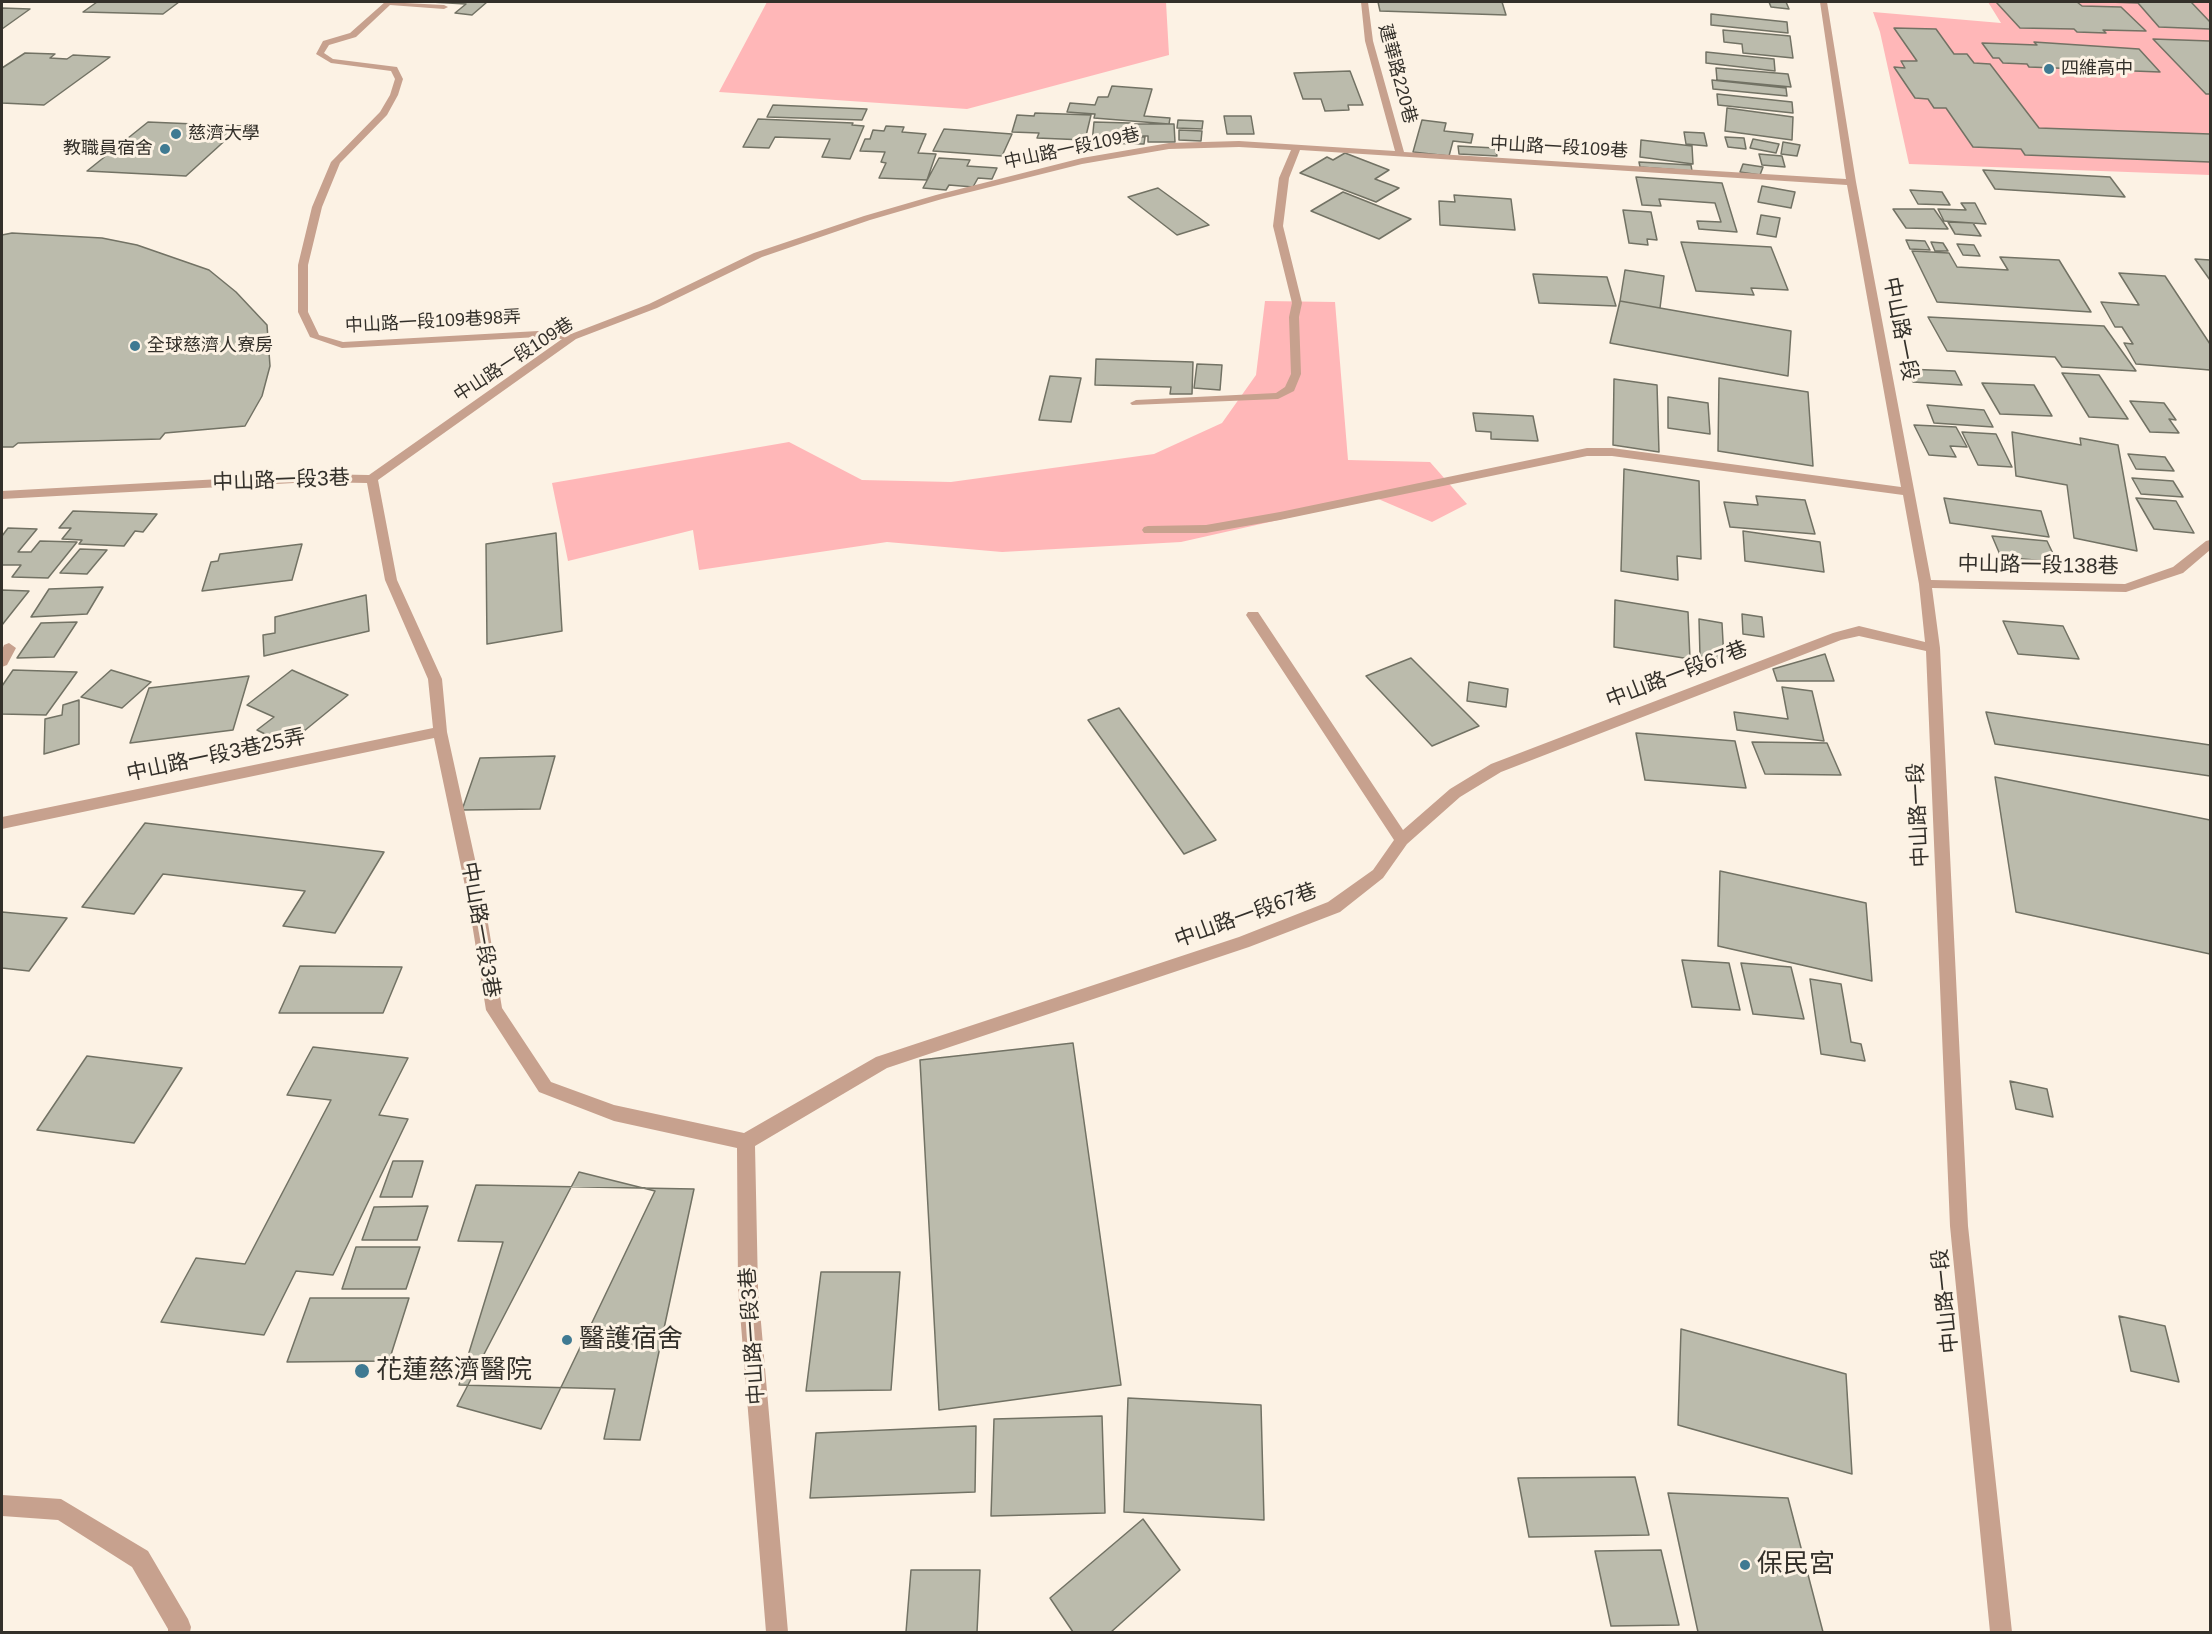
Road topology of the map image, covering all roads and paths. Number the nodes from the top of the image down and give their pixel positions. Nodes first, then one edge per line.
1 (1365, 2) edge
2 (1824, 2) edge
3 (444, 7) dead end
4 (1297, 147) junction
5 (1400, 155) junction
6 (1851, 182) junction
7 (572, 337) junction
8 (1136, 403) dead end
9 (372, 479) junction
10 (1909, 492) junction
11 (2, 495) edge
12 (1148, 530) dead end
13 (2211, 544) edge
14 (1925, 584) junction
15 (1253, 615) dead end
16 (9, 648) dead end
17 (1933, 648) junction
18 (2, 662) edge
19 (440, 732) junction
20 (2, 824) edge
21 (1402, 840) junction
22 (746, 1142) junction
23 (2, 1506) edge
24 (180, 1632) edge
25 (777, 1632) edge
26 (2001, 1632) edge

1 - 5 street, 建華路220巷
2 - 6 street, 中山路一段
3 - 7 street, 中山路一段109巷98弄
4 - 5 street, 中山路一段109巷
4 - 7 street, 中山路一段109巷
4 - 8 street
5 - 6 street, 中山路一段109巷
6 - 10 street, 中山路一段
7 - 9 street, 中山路一段109巷
9 - 11 street, 中山路一段3巷
9 - 19 street, 中山路一段3巷
10 - 12 street
10 - 14 street, 中山路一段
13 - 14 street, 中山路一段138巷
14 - 17 street, 中山路一段
15 - 21 street
16 - 18 street
17 - 21 street, 中山路一段67巷
17 - 26 street, 中山路一段
19 - 20 street, 中山路一段3巷25弄
19 - 22 street, 中山路一段3巷
21 - 22 street, 中山路一段67巷
22 - 25 street, 中山路一段3巷
23 - 24 street

